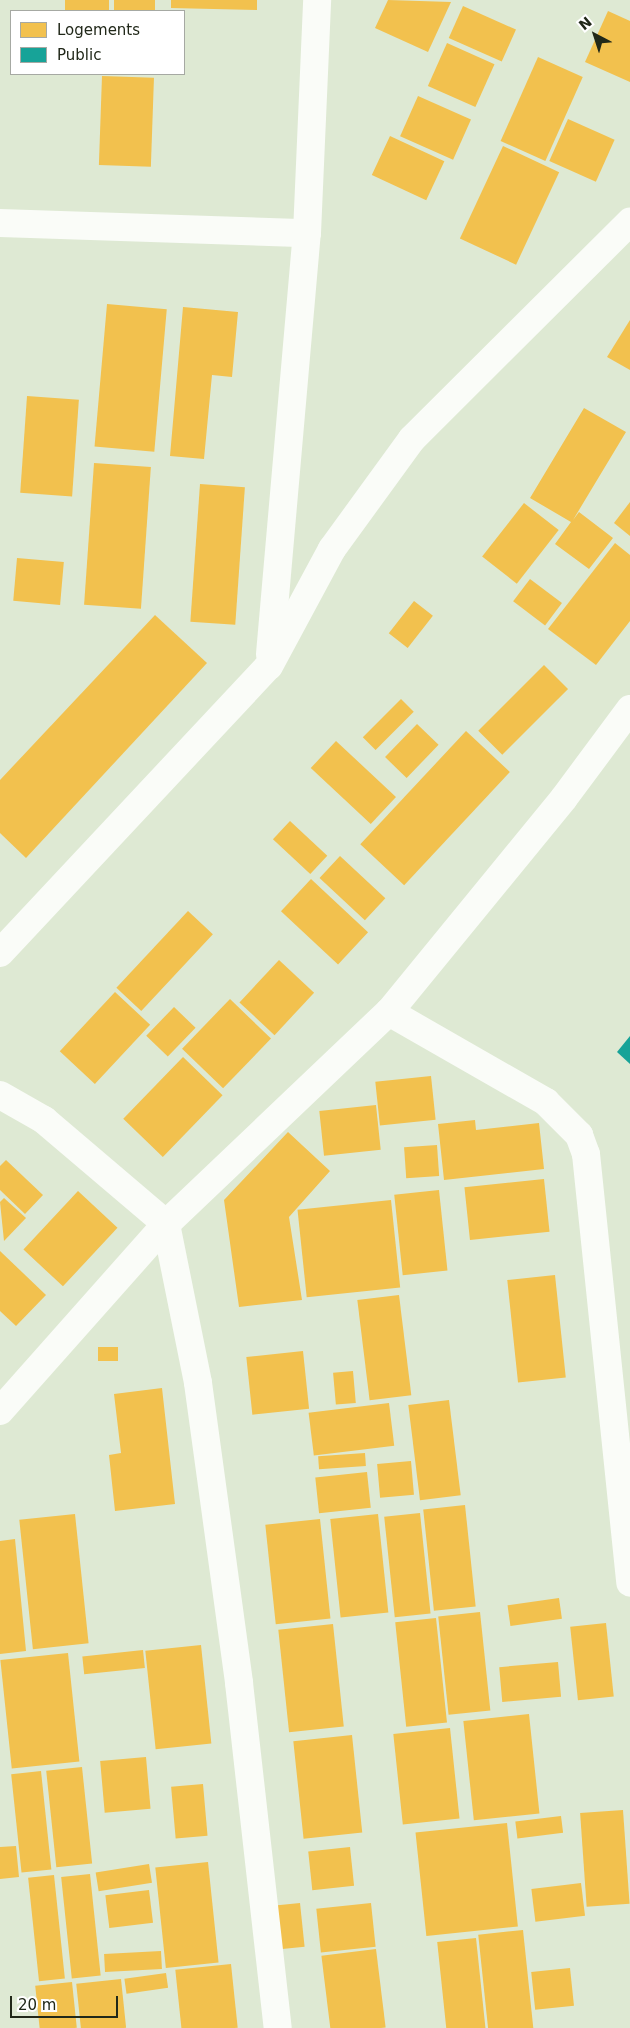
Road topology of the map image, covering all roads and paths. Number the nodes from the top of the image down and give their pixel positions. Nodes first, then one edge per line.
1 (316, 0) edge
2 (630, 222) edge
3 (0, 223) edge
4 (307, 233) junction
5 (268, 666) junction
6 (630, 709) edge
7 (0, 953) edge
8 (389, 1012) junction
9 (0, 1095) edge
10 (166, 1224) junction
11 (0, 1411) edge
12 (630, 1583) edge
13 (278, 2028) edge

1 - 4 street
2 - 5 street
3 - 4 street
4 - 5 street
5 - 7 street
6 - 8 street
8 - 10 street
8 - 12 street
9 - 10 street
10 - 11 street
10 - 13 street

